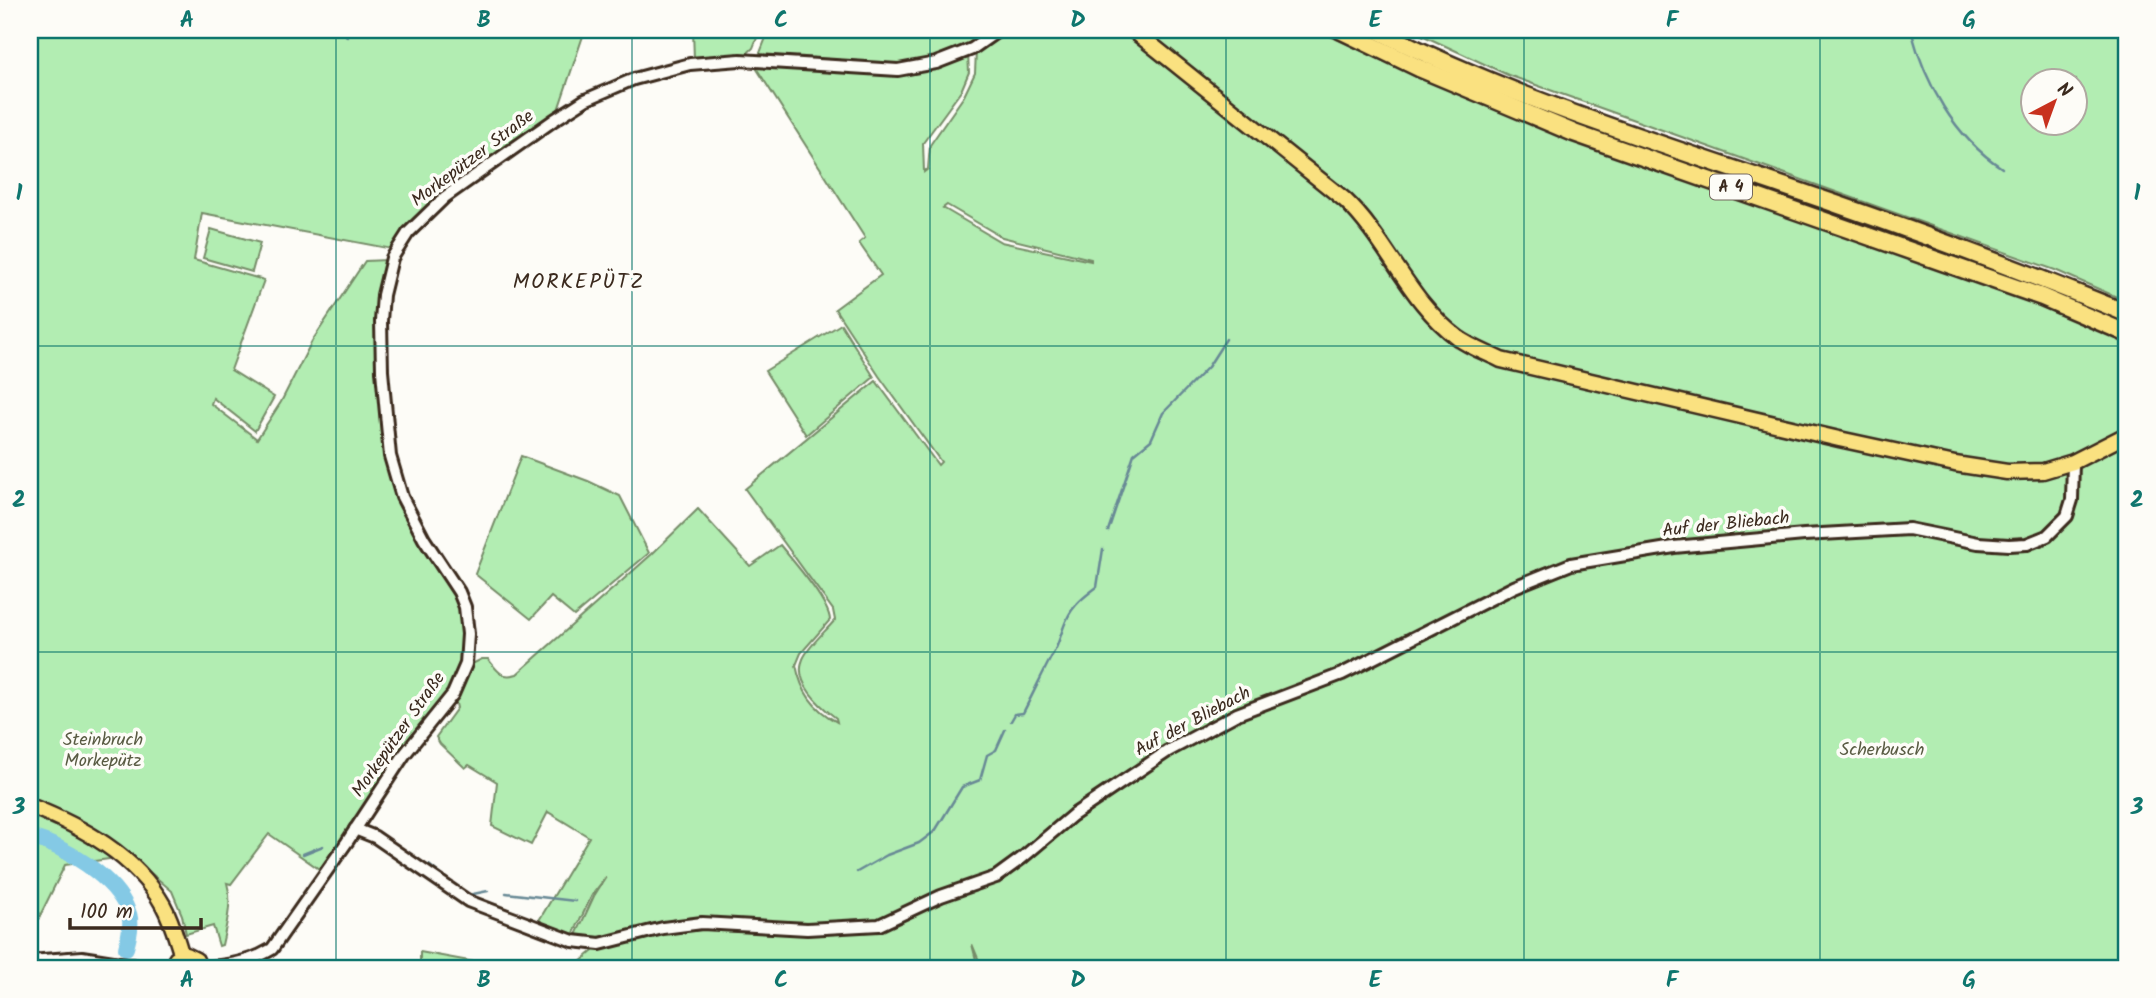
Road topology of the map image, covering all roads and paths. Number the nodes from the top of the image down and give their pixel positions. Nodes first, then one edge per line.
1 (999, 30) edge
2 (1133, 30) edge
3 (1340, 30) edge
4 (1377, 30) edge
5 (2126, 313) edge
6 (2126, 333) edge
7 (2126, 435) edge
8 (2073, 462) junction
9 (30, 806) edge
10 (355, 829) junction
11 (182, 956) junction
12 (30, 961) edge
13 (151, 968) edge
14 (172, 968) edge
15 (199, 968) edge

1 - 10 street, Morkepützer Straße
2 - 8 main road
3 - 6 highway, A 4
4 - 5 highway, A 4
7 - 8 main road
8 - 10 street, Auf der Bliebach
9 - 11 main road
10 - 15 street, Morkepützer Straße
11 - 14 main road
11 - 15 main road
12 - 13 street

